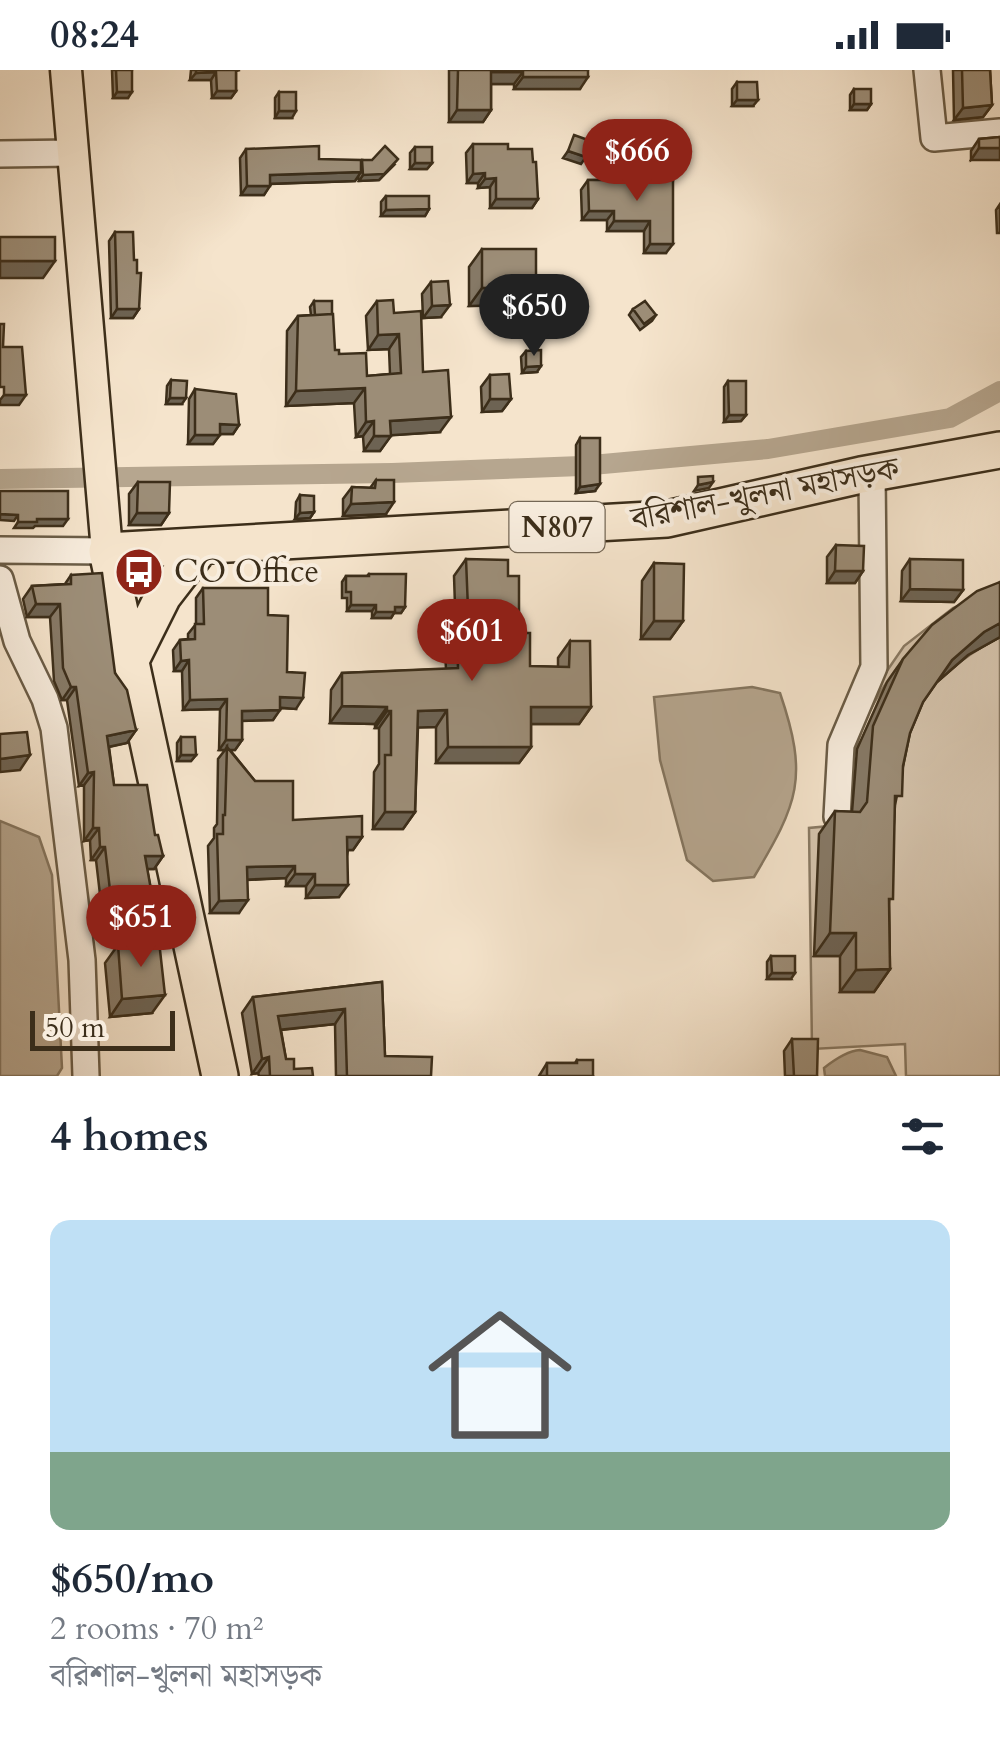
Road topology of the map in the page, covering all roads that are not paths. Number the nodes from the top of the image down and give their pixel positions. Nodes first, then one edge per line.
1 (66, 70) edge
2 (926, 70) edge
3 (1000, 132) edge
4 (73, 153) junction
5 (0, 154) edge
6 (1000, 450) edge
7 (872, 474) junction
8 (200, 548) junction
9 (0, 550) edge
10 (107, 552) junction
11 (0, 578) edge
12 (129, 664) junction
13 (837, 817) edge
14 (86, 1076) edge
15 (220, 1076) edge

1 - 4 main road
2 - 3 street
4 - 5 street
4 - 10 main road
6 - 7 highway, বরিশাল-খুলনা মহাসড়ক / N807
7 - 8 highway, বরিশাল-খুলনা মহাসড়ক / N807
7 - 13 street
8 - 10 highway, বরিশাল-খুলনা মহাসড়ক / N807
8 - 12 highway
9 - 10 street
10 - 12 highway
11 - 14 street
12 - 15 highway

